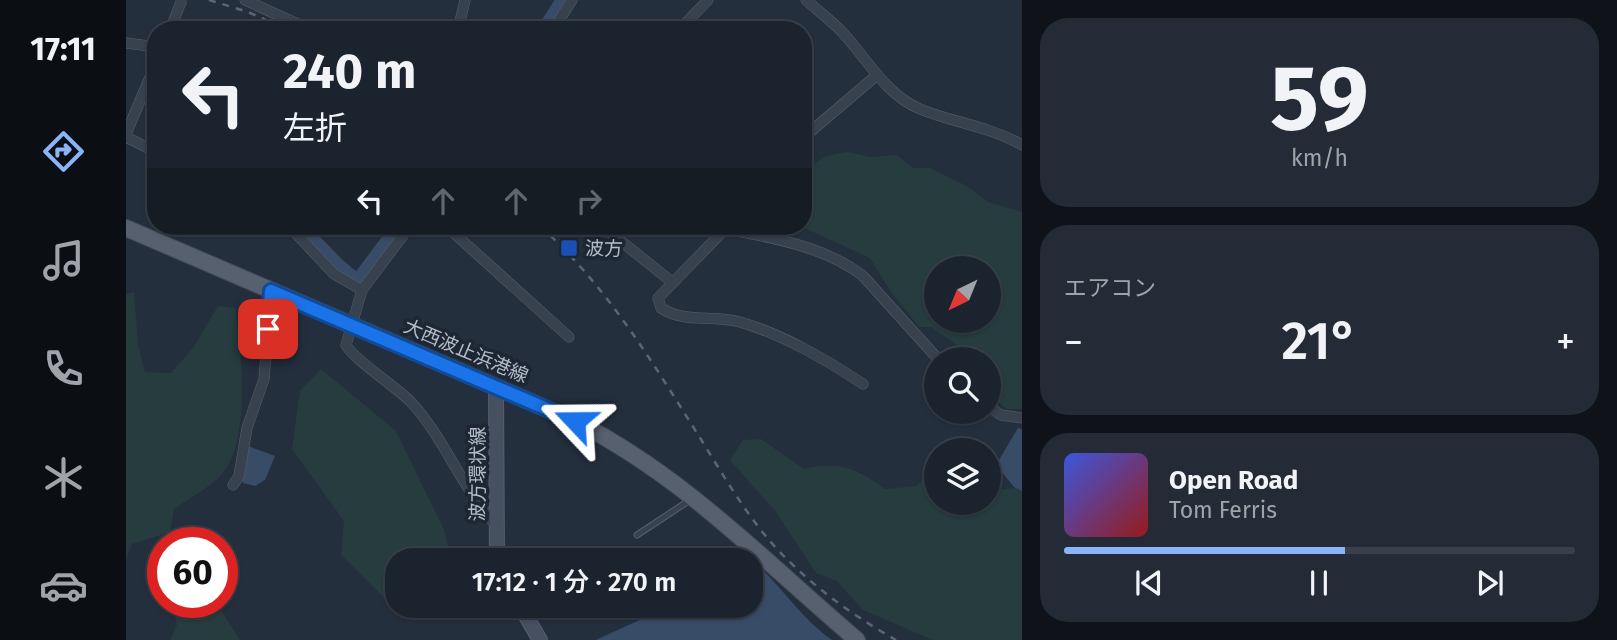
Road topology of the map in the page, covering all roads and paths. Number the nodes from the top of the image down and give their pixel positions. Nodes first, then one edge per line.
1 (246, 0) edge
2 (465, 0) edge
3 (572, 0) edge
4 (708, 0) edge
5 (806, 0) edge
6 (181, 2) dead end
7 (174, 21) edge
8 (292, 21) edge
9 (460, 21) edge
10 (559, 21) edge
11 (688, 21) edge
12 (126, 43) edge
13 (147, 46) edge
14 (877, 75) junction
15 (147, 85) edge
16 (812, 130) edge
17 (126, 136) edge
18 (1022, 145) edge
19 (147, 147) edge
20 (126, 228) edge
21 (297, 235) edge
22 (403, 235) edge
23 (456, 235) edge
24 (613, 235) edge
25 (719, 235) edge
26 (762, 235) edge
27 (672, 282) junction
28 (362, 290) junction
29 (271, 291) junction
30 (353, 326) junction
31 (569, 337) dead end
32 (927, 347) edge
33 (863, 384) dead end
34 (496, 389) junction
35 (1001, 415) edge
36 (1022, 418) edge
37 (233, 485) dead end
38 (694, 497) junction
39 (496, 525) junction
40 (637, 534) dead end
41 (497, 548) edge
42 (527, 618) edge
43 (540, 640) edge
44 (857, 640) edge

1 - 8 street
2 - 9 street
3 - 10 street
4 - 11 street
5 - 14 street
6 - 7 street
12 - 13 street
14 - 16 street
14 - 18 street
15 - 17 street
17 - 19 street
20 - 29 main road, 大西波止浜港線
21 - 28 street
22 - 28 street
23 - 31 street
24 - 27 street
25 - 27 street
26 - 32 street
27 - 33 street
28 - 30 street
29 - 30 main road, 大西波止浜港線
29 - 37 street
30 - 34 main road, 大西波止浜港線
30 - 39 street
34 - 38 main road, 大西波止浜港線
34 - 39 main road, 波方環状線
35 - 36 street
38 - 40 lane
38 - 44 main road, 大西波止浜港線
39 - 41 main road, 波方環状線
42 - 43 main road

